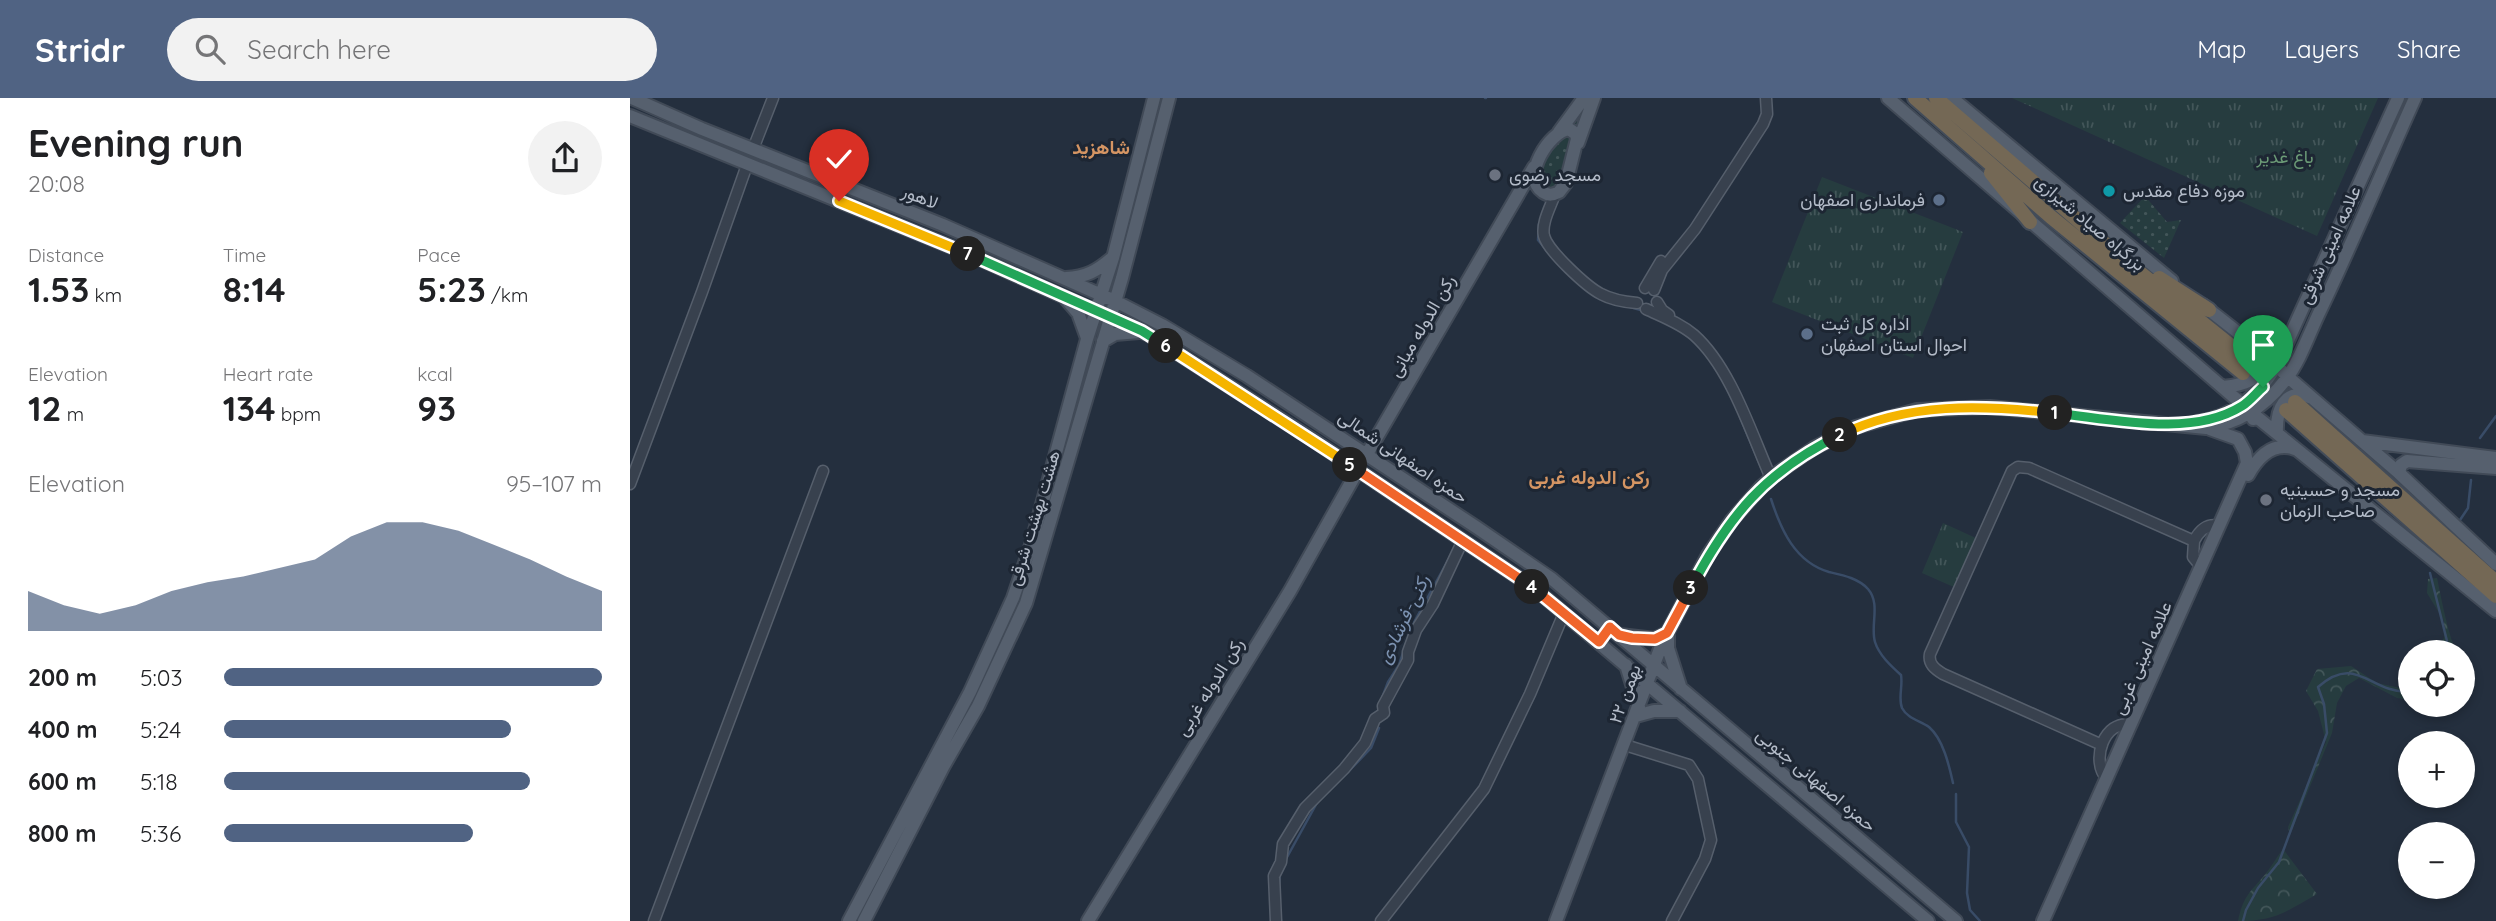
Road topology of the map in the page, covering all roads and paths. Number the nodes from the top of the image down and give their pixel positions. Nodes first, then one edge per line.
1 (632, 98) edge
2 (773, 98) edge
3 (1154, 98) edge
4 (1170, 98) edge
5 (1584, 98) edge
6 (1594, 98) edge
7 (1766, 98) edge
8 (1888, 98) edge
9 (1915, 98) edge
10 (1936, 98) edge
11 (1952, 98) edge
12 (2398, 98) edge
13 (2415, 98) edge
14 (1583, 113) junction
15 (630, 116) edge
16 (702, 129) junction
17 (1559, 132) junction
18 (1965, 142) junction
19 (1988, 143) junction
20 (696, 145) junction
21 (1577, 146) junction
22 (753, 149) junction
23 (747, 165) junction
24 (1534, 167) junction
25 (802, 168) junction
26 (779, 178) junction
27 (2362, 179) junction
28 (2376, 185) junction
29 (1550, 194) junction
30 (1507, 216) junction
31 (2030, 222) junction
32 (1113, 258) junction
33 (1047, 271) junction
34 (1063, 278) junction
35 (1122, 278) junction
36 (1042, 286) junction
37 (1649, 289) junction
38 (1102, 295) junction
39 (1063, 296) junction
40 (1115, 301) junction
41 (1657, 302) junction
42 (1642, 306) junction
43 (2209, 310) junction
44 (1136, 311) junction
45 (1097, 312) junction
46 (1110, 317) junction
47 (1167, 328) junction
48 (1142, 331) junction
49 (1087, 339) junction
50 (1103, 341) junction
51 (1159, 341) junction
52 (2286, 345) junction
53 (2254, 359) junction
54 (2276, 367) junction
55 (2293, 381) junction
56 (2222, 387) junction
57 (2312, 398) junction
58 (2251, 412) junction
59 (1745, 414) junction
60 (2215, 423) junction
61 (2277, 433) junction
62 (2362, 441) junction
63 (2295, 449) junction
64 (1367, 454) junction
65 (2426, 456) junction
66 (2496, 458) edge
67 (2496, 468) edge
68 (1358, 470) junction
69 (823, 471) dead end
70 (2399, 472) junction
71 (1769, 480) junction
72 (630, 484) edge
73 (1433, 498) junction
74 (1422, 513) junction
75 (1455, 513) junction
76 (1441, 525) junction
77 (2219, 526) junction
78 (1462, 540) junction
79 (2194, 541) junction
80 (2496, 564) edge
81 (2201, 567) junction
82 (2496, 582) edge
83 (2496, 596) edge
84 (2496, 611) edge
85 (1564, 613) junction
86 (1615, 631) junction
87 (1667, 633) junction
88 (1599, 642) junction
89 (1626, 665) junction
90 (1654, 666) junction
91 (1648, 683) junction
92 (1681, 689) junction
93 (1708, 711) junction
94 (1638, 712) junction
95 (1681, 712) junction
96 (1697, 725) junction
97 (2131, 725) junction
98 (1625, 745) junction
99 (2102, 745) junction
100 (2107, 779) junction
101 (654, 921) edge
102 (849, 921) edge
103 (864, 921) edge
104 (1088, 921) edge
105 (1276, 921) edge
106 (1381, 921) edge
107 (1556, 921) edge
108 (1672, 921) edge
109 (1928, 921) edge
110 (1956, 921) edge
111 (2043, 921) edge
112 (2053, 921) edge

1 - 16 main road, لاهور
2 - 22 street
3 - 32 main road, هشت بهشت شرقی
4 - 35 main road, هشت بهشت شرقی
5 - 14 main road
6 - 14 main road
7 - 37 street
8 - 31 main road
9 - 18 highway, بزرگراه صیاد شیرازی
10 - 19 highway, بزرگراه صیاد شیرازی
11 - 43 main road
12 - 27 main road, علامه امینی شرقی
13 - 28 main road, علامه امینی شرقی
14 - 17 main road
14 - 21 main road
15 - 20 main road, لاهور
16 - 20 main road
16 - 22 main road, لاهور
17 - 21 main road
17 - 24 main road, رکن الدوله میانی
18 - 31 highway
18 - 53 highway, بزرگراه صیاد شیرازی
19 - 43 highway
19 - 53 highway, بزرگراه صیاد شیرازی
20 - 23 main road, لاهور
21 - 29 main road
22 - 25 main road, لاهور
23 - 26 main road, لاهور
23 - 72 street
24 - 29 main road
24 - 30 main road, رکن الدوله میانی
25 - 26 main road
25 - 33 main road, لاهور
26 - 36 main road, لاهور
27 - 28 main road
27 - 52 main road, علامه امینی شرقی
28 - 55 main road, علامه امینی شرقی
29 - 30 main road, رکن الدوله میانی
29 - 42 street
30 - 64 main road, رکن الدوله میانی
31 - 56 main road
32 - 34 main road
32 - 38 main road, هشت بهشت شرقی
33 - 34 main road, لاهور
33 - 36 main road
34 - 38 main road, لاهور
35 - 40 main road, هشت بهشت شرقی
35 - 44 main road
36 - 39 main road, لاهور
37 - 41 street
37 - 42 street
38 - 40 main road, لاهور
38 - 45 main road, هشت بهشت شرقی
39 - 45 main road, لاهور
39 - 49 main road
40 - 44 main road, حمزه اصفهانی شمالی
40 - 46 main road, هشت بهشت شرقی
41 - 42 street
41 - 59 street
42 - 59 street
43 - 53 main road
44 - 47 main road, حمزه اصفهانی شمالی
45 - 46 main road, لاهور
45 - 49 main road, هشت بهشت شرقی
46 - 48 main road, حمزه اصفهانی شمالی
46 - 50 main road, هشت بهشت شرقی
47 - 51 main road
47 - 64 main road, حمزه اصفهانی شمالی
48 - 50 main road
48 - 51 main road, حمزه اصفهانی شمالی
49 - 102 main road, هشت بهشت شرقی
50 - 103 main road, هشت بهشت شرقی
51 - 68 main road, حمزه اصفهانی شمالی
52 - 53 main road
52 - 54 main road, علامه امینی شرقی
53 - 54 main road
53 - 56 main road
54 - 55 main road
54 - 58 main road, علامه امینی شرقی
55 - 57 main road
55 - 58 main road, علامه امینی شرقی
56 - 58 main road
56 - 60 main road
57 - 61 main road
57 - 62 main road
58 - 60 main road
58 - 60 main road
58 - 61 main road
59 - 71 street
60 - 71 main road, ۲۲ بهمن
60 - 77 main road, علامه امینی غربی
61 - 63 main road
62 - 65 main road
62 - 70 main road
63 - 84 main road
63 - 112 main road, علامه امینی غربی
64 - 73 main road, حمزه اصفهانی شمالی
65 - 66 main road
65 - 67 main road
65 - 70 main road
68 - 74 main road, حمزه اصفهانی شمالی
68 - 104 main road, رکن الدوله غربی
69 - 101 street
70 - 80 main road
71 - 87 main road, ۲۲ بهمن
73 - 74 main road
73 - 75 main road, حمزه اصفهانی شمالی
74 - 76 main road, حمزه اصفهانی شمالی
75 - 76 main road
75 - 86 main road, حمزه اصفهانی شمالی
76 - 78 main road, حمزه اصفهانی شمالی
77 - 79 street
77 - 81 main road, علامه امینی غربی
78 - 85 main road, حمزه اصفهانی شمالی
78 - 105 street
79 - 81 street
79 - 99 street
81 - 97 main road, علامه امینی غربی
82 - 83 highway
85 - 88 main road, حمزه اصفهانی شمالی
85 - 106 street
86 - 87 main road
86 - 88 main road
86 - 90 main road, حمزه اصفهانی شمالی
87 - 90 main road, ۲۲ بهمن
87 - 92 main road
88 - 89 main road, حمزه اصفهانی شمالی
89 - 91 main road, حمزه اصفهانی شمالی
89 - 94 main road
90 - 91 main road, ۲۲ بهمن
90 - 92 main road, حمزه اصفهانی جنوبی
91 - 94 main road, ۲۲ بهمن
91 - 95 main road, حمزه اصفهانی جنوبی
92 - 93 main road, حمزه اصفهانی جنوبی
93 - 96 main road
93 - 110 main road, حمزه اصفهانی جنوبی
94 - 95 main road
94 - 98 main road, ۲۲ بهمن
95 - 96 main road, حمزه اصفهانی جنوبی
96 - 109 main road, حمزه اصفهانی جنوبی
97 - 99 street
97 - 100 main road, علامه امینی غربی
98 - 107 main road, ۲۲ بهمن
98 - 108 street
99 - 100 street
100 - 111 main road, علامه امینی غربی

